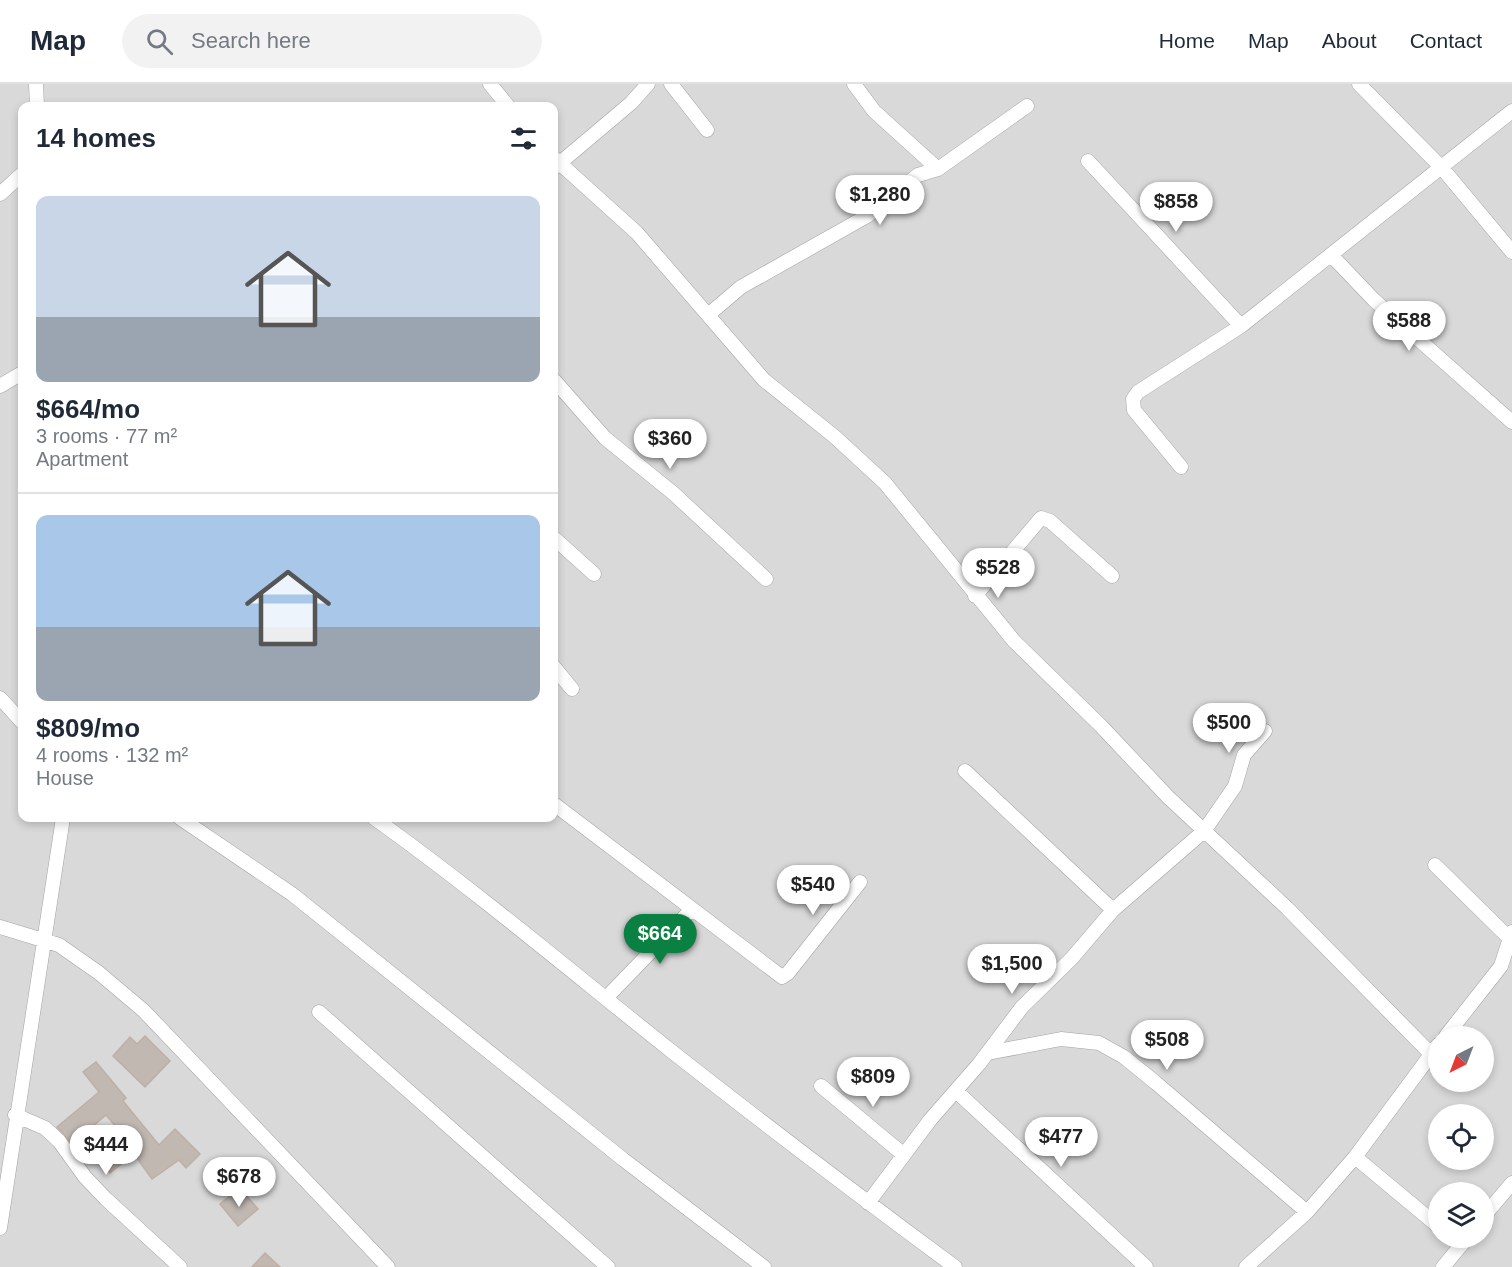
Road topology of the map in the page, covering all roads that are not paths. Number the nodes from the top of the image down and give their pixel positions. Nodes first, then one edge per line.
1 (36, 84) edge
2 (490, 84) edge
3 (648, 84) edge
4 (671, 84) edge
5 (854, 84) edge
6 (1359, 84) edge
7 (37, 102) edge
8 (505, 102) edge
9 (1028, 106) dead end
10 (1512, 111) edge
11 (706, 130) dead end
12 (558, 161) edge
13 (1088, 161) dead end
14 (558, 166) edge
15 (1443, 168) junction
16 (938, 169) junction
17 (18, 178) edge
18 (0, 194) edge
19 (1512, 252) edge
20 (1331, 255) junction
21 (708, 315) junction
22 (1241, 326) junction
23 (18, 376) edge
24 (558, 385) edge
25 (0, 386) edge
26 (1512, 422) edge
27 (1181, 466) dead end
28 (558, 542) edge
29 (594, 574) dead end
30 (1112, 576) dead end
31 (766, 579) dead end
32 (975, 596) junction
33 (558, 672) edge
34 (572, 689) dead end
35 (0, 698) edge
36 (18, 718) edge
37 (1265, 730) dead end
38 (966, 771) dead end
39 (558, 807) edge
40 (62, 822) edge
41 (186, 822) edge
42 (380, 822) edge
43 (1204, 831) junction
44 (1435, 865) dead end
45 (860, 882) dead end
46 (691, 910) junction
47 (1113, 910) junction
48 (0, 927) edge
49 (1510, 934) edge
50 (43, 940) junction
51 (606, 998) junction
52 (319, 1012) dead end
53 (1454, 1026) edge
54 (1428, 1043) edge
55 (988, 1053) junction
56 (1428, 1059) edge
57 (821, 1086) dead end
58 (956, 1091) junction
59 (15, 1115) junction
60 (904, 1155) junction
61 (1355, 1157) junction
62 (1512, 1183) edge
63 (3, 1184) edge
64 (1507, 1198) edge
65 (868, 1203) junction
66 (1494, 1208) edge
67 (1306, 1212) junction
68 (1428, 1218) edge
69 (0, 1228) edge
70 (1455, 1248) edge
71 (180, 1267) edge
72 (387, 1267) edge
73 (608, 1267) edge
74 (764, 1267) edge
75 (955, 1267) edge
76 (1146, 1267) edge
77 (1246, 1267) edge
78 (1443, 1267) edge

1 - 7 street
2 - 8 street
3 - 12 street
4 - 11 street
5 - 16 street
6 - 15 street
9 - 16 street
10 - 15 street
13 - 22 street
14 - 21 street
15 - 19 street
15 - 20 street
16 - 21 street
17 - 18 street
20 - 22 street
20 - 26 street
21 - 32 street
22 - 27 street
23 - 25 street
24 - 31 street
28 - 29 street
30 - 32 street
32 - 43 street
33 - 34 street
35 - 36 street
37 - 43 street
38 - 47 street
39 - 46 street
40 - 50 street
41 - 74 street
42 - 51 street
43 - 47 street
43 - 54 street
44 - 49 street
45 - 46 street
46 - 51 street
47 - 55 street
48 - 50 street
49 - 53 street
50 - 59 street
50 - 72 street
51 - 65 street
52 - 73 street
55 - 58 street
55 - 67 street
56 - 61 street
57 - 60 street
58 - 60 street
58 - 76 street
59 - 63 street
59 - 71 street
60 - 65 street
61 - 67 street
61 - 68 street
62 - 64 street
63 - 69 street
64 - 66 street
65 - 75 street
67 - 77 street
70 - 78 street

